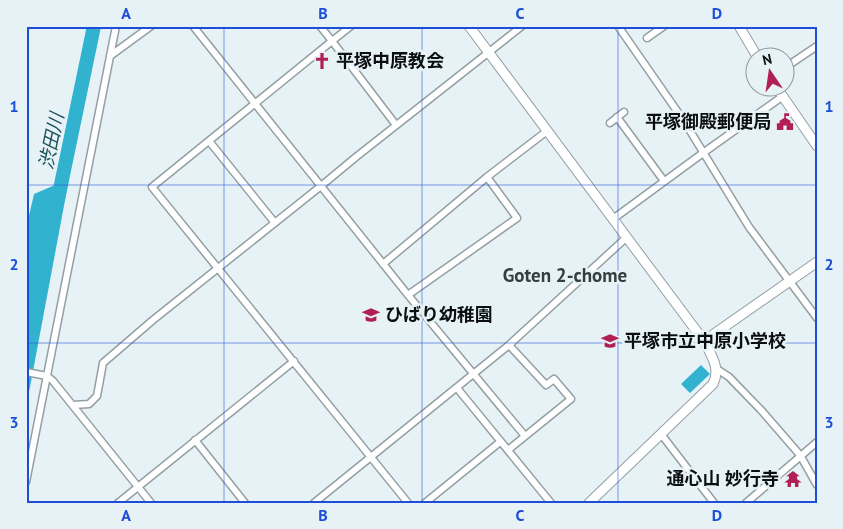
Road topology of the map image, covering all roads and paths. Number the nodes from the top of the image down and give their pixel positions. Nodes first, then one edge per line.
1 (116, 26) edge
2 (150, 26) edge
3 (193, 26) edge
4 (320, 26) edge
5 (351, 26) edge
6 (469, 26) edge
7 (522, 26) edge
8 (618, 26) edge
9 (664, 26) edge
10 (739, 26) edge
11 (647, 38) dead end
12 (332, 41) junction
13 (817, 46) edge
14 (752, 48) edge
15 (489, 52) junction
16 (110, 56) junction
17 (796, 60) edge
18 (780, 98) edge
19 (784, 98) edge
20 (255, 103) junction
21 (624, 112) dead end
22 (617, 117) junction
23 (610, 122) dead end
24 (396, 125) junction
25 (547, 131) junction
26 (209, 141) junction
27 (817, 146) edge
28 (703, 153) junction
29 (487, 177) junction
30 (664, 182) junction
31 (322, 186) junction
32 (613, 219) junction
33 (275, 223) junction
34 (627, 236) junction
35 (817, 262) edge
36 (382, 264) junction
37 (219, 269) junction
38 (789, 282) junction
39 (408, 295) junction
40 (817, 318) edge
41 (704, 341) junction
42 (510, 345) junction
43 (294, 361) junction
44 (717, 369) junction
45 (26, 372) edge
46 (474, 374) junction
47 (47, 376) junction
48 (457, 388) junction
49 (73, 405) junction
50 (661, 434) junction
51 (525, 436) junction
52 (195, 440) junction
53 (500, 442) junction
54 (817, 442) edge
55 (508, 450) junction
56 (800, 455) junction
57 (372, 457) junction
58 (26, 482) edge
59 (817, 485) edge
60 (138, 487) junction
61 (594, 501) edge
62 (118, 503) edge
63 (151, 503) edge
64 (245, 503) edge
65 (314, 503) edge
66 (408, 503) edge
67 (425, 503) edge
68 (551, 503) edge
69 (714, 503) edge
70 (746, 503) edge

1 - 16 street
2 - 16 street
3 - 20 street
4 - 12 street
5 - 12 street
6 - 15 street
7 - 15 street
8 - 28 street
9 - 11 street
10 - 14 street
12 - 20 street
12 - 24 street
13 - 17 street
15 - 24 street
15 - 25 street
16 - 47 street
18 - 28 street
19 - 27 street
20 - 26 street
20 - 31 street
21 - 22 street
22 - 23 street
22 - 30 street
24 - 31 street
25 - 29 street
25 - 32 street
26 - 33 street
26 - 37 street
28 - 30 street
28 - 38 street
29 - 36 street
29 - 39 street
30 - 32 street
31 - 33 street
31 - 36 street
32 - 34 street
33 - 37 street
34 - 41 street
34 - 42 street
35 - 38 street
36 - 39 street
37 - 43 street
37 - 49 street
38 - 40 street
38 - 41 street
39 - 46 street
41 - 44 street
42 - 46 street
42 - 51 street
43 - 52 street
43 - 57 street
44 - 50 street
44 - 56 street
45 - 47 street
46 - 48 street
46 - 51 street
47 - 49 street
47 - 58 street
48 - 53 street
48 - 57 street
49 - 60 street
50 - 61 street
50 - 69 street
51 - 55 street
52 - 60 street
52 - 64 street
53 - 55 street
53 - 67 street
54 - 56 street
55 - 68 street
56 - 59 street
56 - 70 street
57 - 65 street
57 - 66 street
60 - 62 street
60 - 63 street

